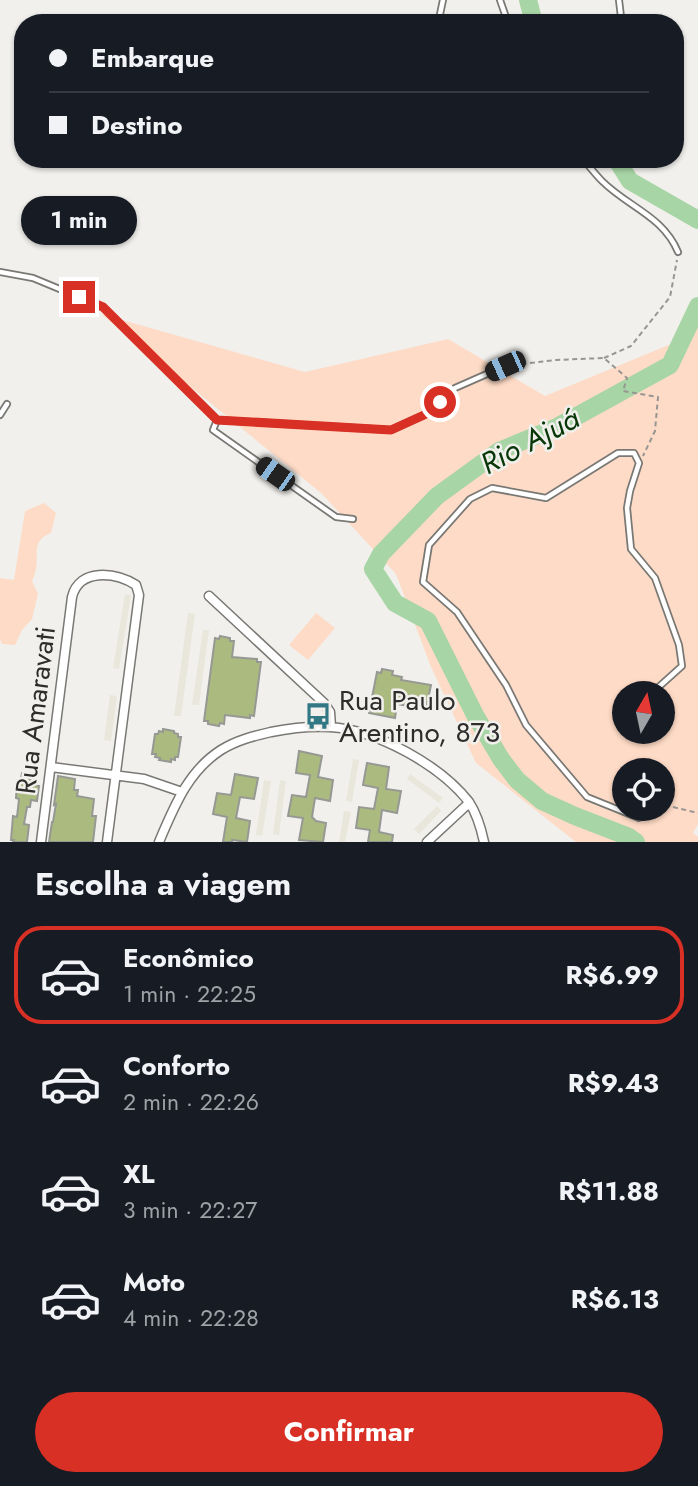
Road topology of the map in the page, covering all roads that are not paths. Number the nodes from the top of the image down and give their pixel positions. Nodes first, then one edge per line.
1 (591, 168) edge
2 (678, 252) road end
3 (0, 272) edge
4 (505, 366) road end
5 (7, 404) dead end
6 (0, 415) edge
7 (217, 420) junction
8 (353, 519) dead end
9 (209, 596) dead end
10 (665, 681) edge
11 (331, 727) junction
12 (51, 766) junction
13 (116, 775) junction
14 (182, 792) junction
15 (469, 803) junction
16 (612, 807) edge
17 (41, 842) edge
18 (107, 842) edge
19 (159, 842) edge
20 (427, 842) edge
21 (484, 842) edge

1 - 2 lane
3 - 7 lane
4 - 7 lane
5 - 6 lane
7 - 8 lane
9 - 11 street
10 - 16 lane
11 - 14 street
11 - 15 street
12 - 13 street
12 - 13 street, Rua Amaravati
12 - 17 street, Rua Amaravati
13 - 14 street
13 - 18 street
14 - 19 street
15 - 20 street
15 - 21 street

